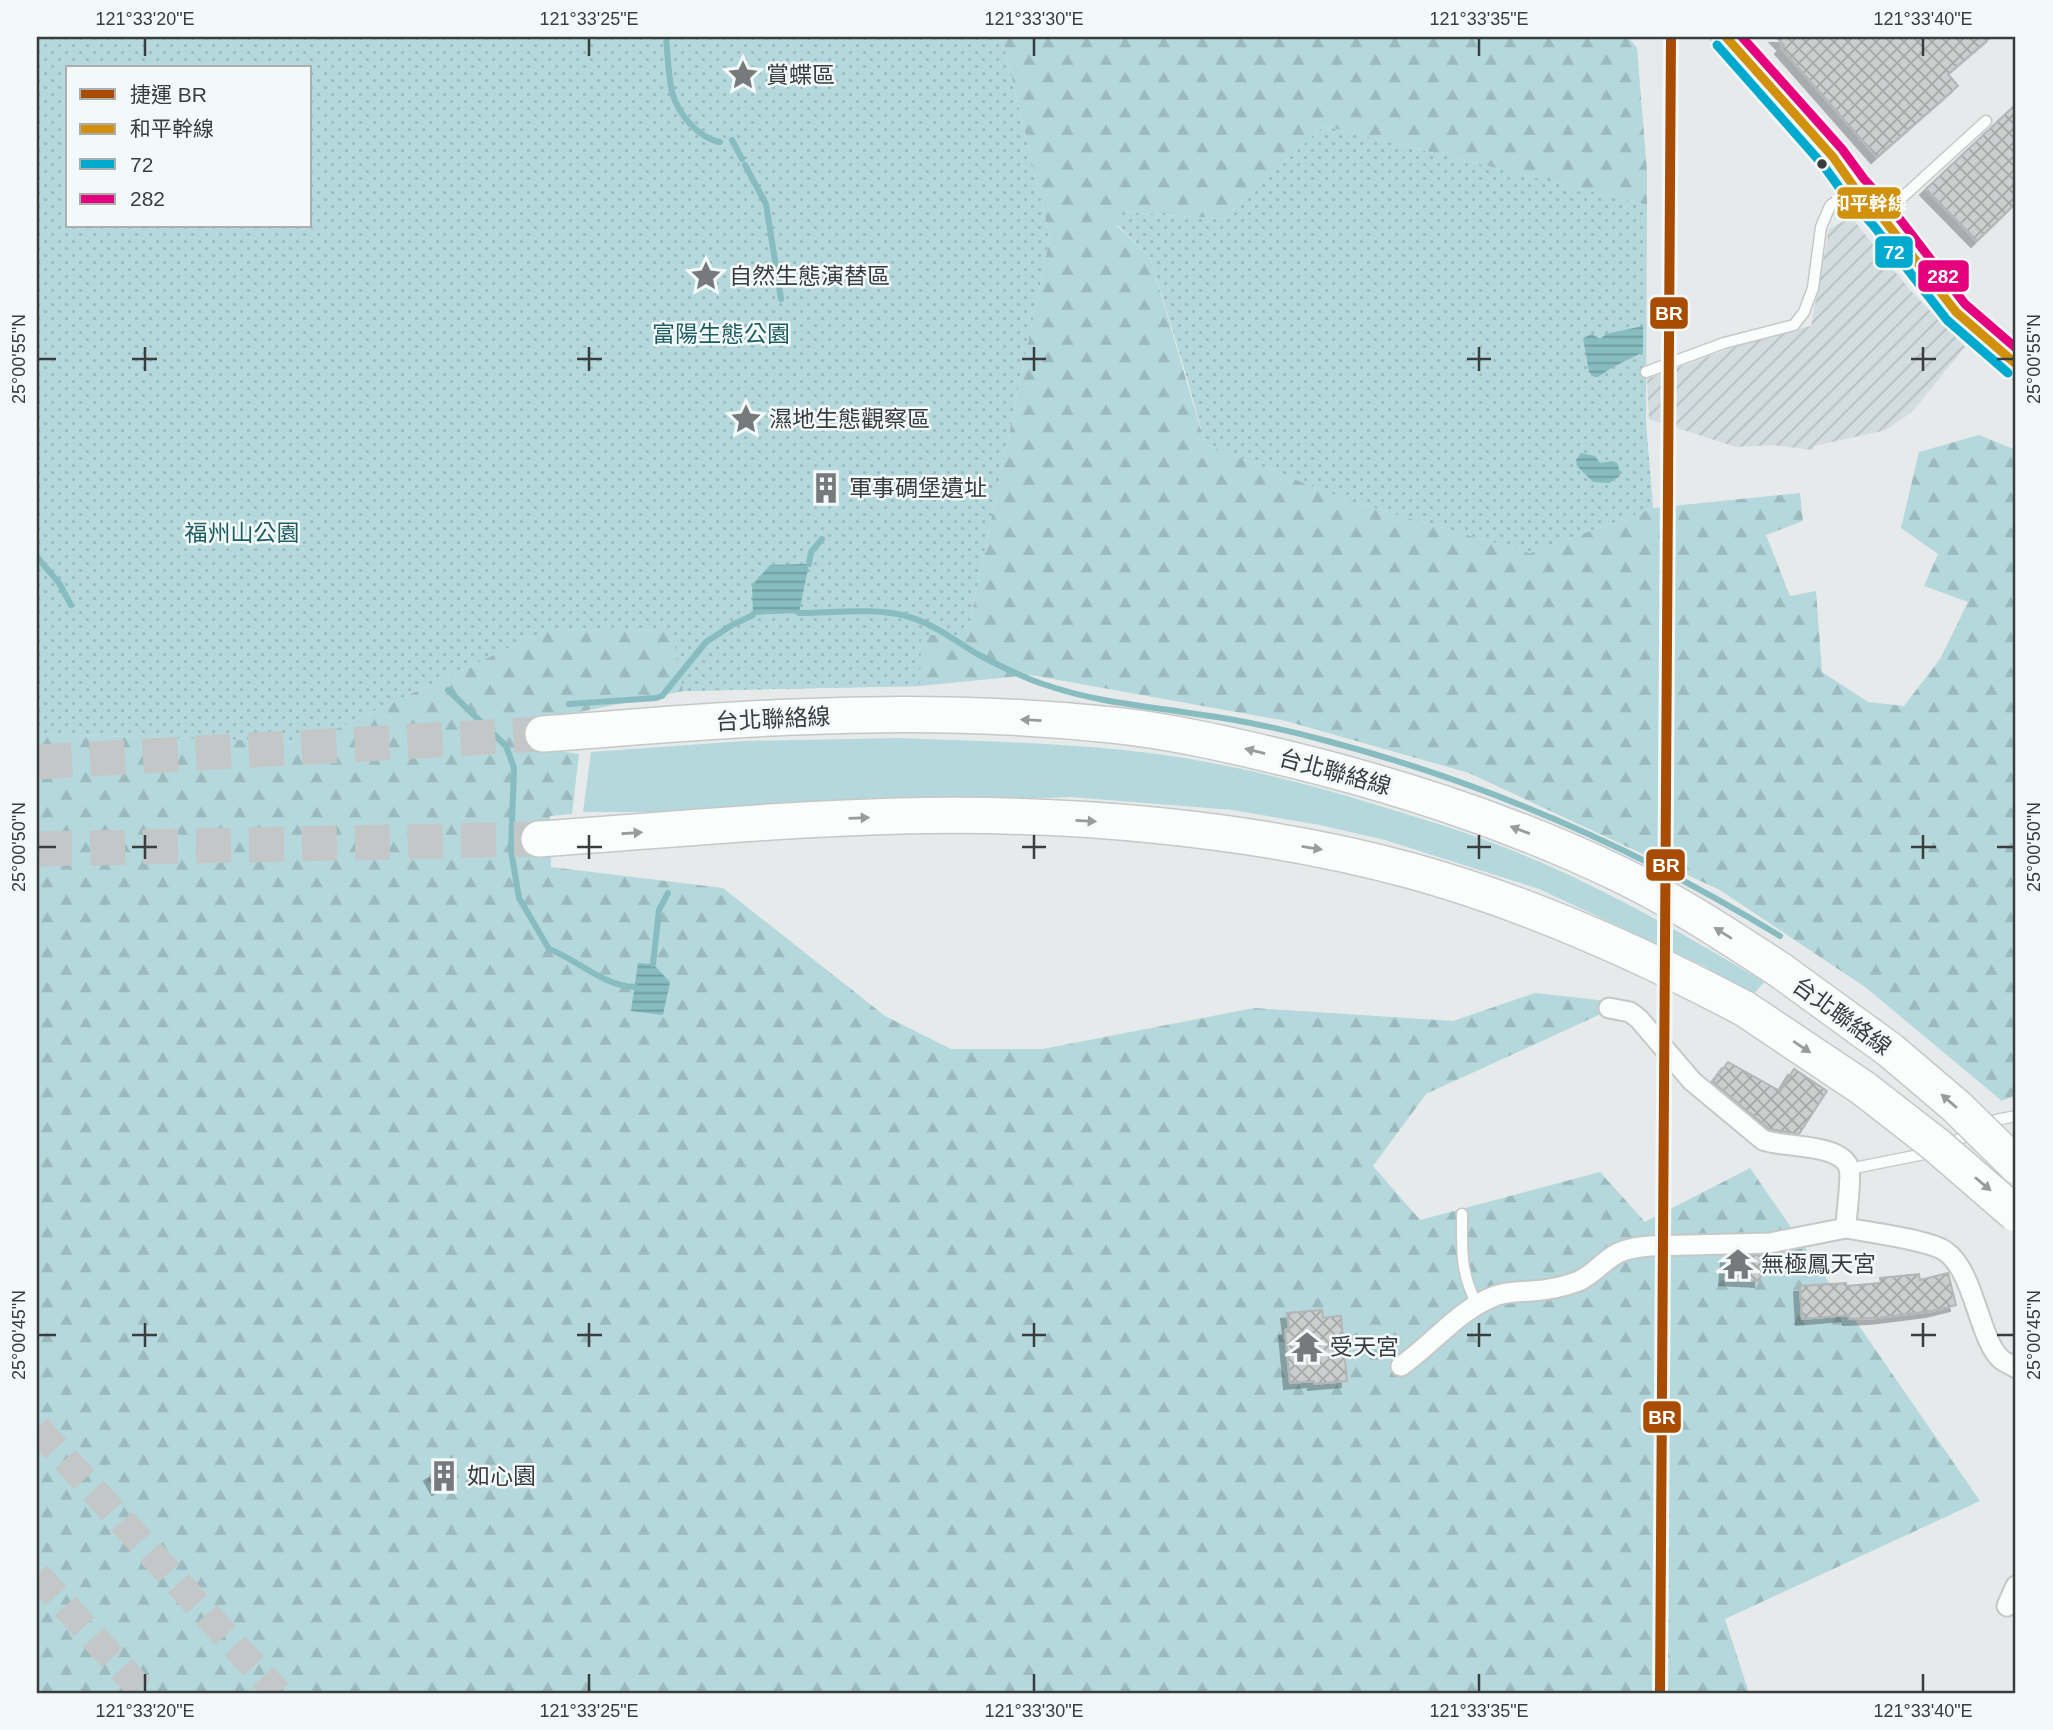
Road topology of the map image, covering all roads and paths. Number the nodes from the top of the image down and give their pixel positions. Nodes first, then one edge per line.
1 (1727, 37) edge
2 (1753, 37) edge
3 (1780, 100) junction
4 (1986, 121) dead end
5 (1854, 187) junction
6 (1882, 217) junction
7 (2016, 364) edge
8 (1646, 372) dead end
9 (543, 734) tunnel mouth
10 (539, 839) tunnel mouth
11 (1609, 1008) dead end
12 (2016, 1116) edge
13 (2016, 1165) edge
14 (1849, 1169) junction
15 (1462, 1214) dead end
16 (2016, 1214) edge
17 (1846, 1228) junction
18 (1477, 1305) junction
19 (1401, 1366) dead end
20 (2016, 1368) edge
21 (2016, 1586) edge
22 (2007, 1606) dead end

1 - 3 main road
2 - 3 main road
3 - 5 main road
4 - 6 lane
5 - 6 main road
5 - 8 lane
6 - 7 main road
13 -> 9 highway, 台北聯絡線, bridge
10 -> 16 highway, 台北聯絡線, bridge
11 - 14 street
12 - 14 lane
14 - 17 street
15 - 18 lane
17 - 18 street
17 - 20 street
18 - 19 street
21 - 22 street

